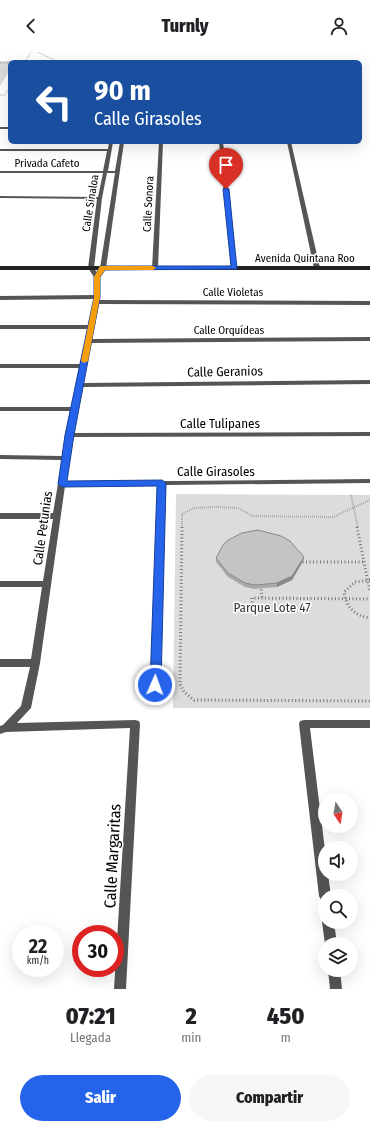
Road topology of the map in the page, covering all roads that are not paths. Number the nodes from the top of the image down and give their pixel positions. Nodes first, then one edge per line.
1 (110, 144) edge
2 (122, 144) edge
3 (161, 144) edge
4 (221, 144) edge
5 (289, 144) edge
6 (0, 150) edge
7 (109, 150) junction
8 (0, 172) edge
9 (105, 172) junction
10 (118, 172) junction
11 (0, 197) edge
12 (100, 198) junction
13 (0, 268) edge
14 (91, 268) junction
15 (103, 268) junction
16 (155, 268) junction
17 (234, 268) junction
18 (317, 268) junction
19 (370, 268) edge
20 (97, 277) junction
21 (0, 298) edge
22 (96, 299) junction
23 (370, 303) edge
24 (91, 326) junction
25 (0, 327) edge
26 (370, 339) edge
27 (88, 341) junction
28 (0, 366) edge
29 (83, 366) junction
30 (370, 382) edge
31 (79, 385) junction
32 (0, 409) edge
33 (75, 409) junction
34 (370, 434) edge
35 (70, 435) junction
36 (0, 457) edge
37 (66, 458) junction
38 (370, 482) edge
39 (162, 483) junction
40 (62, 484) junction
41 (0, 516) edge
42 (57, 516) junction
43 (0, 584) edge
44 (47, 584) junction
45 (0, 663) edge
46 (35, 663) junction
47 (155, 685) dead end
48 (135, 724) joint
49 (370, 724) edge
50 (3, 729) edge
51 (324, 889) edge
52 (335, 977) edge
53 (120, 989) edge
54 (336, 989) edge

1 - 7 street, Calle Sinaloa
2 - 10 street, Calle Sinaloa
3 - 16 street, Calle Sonora
4 - 17 street
5 - 18 street
6 - 7 street
7 - 9 street, Calle Sinaloa
8 - 9 street, Privada Cafeto
9 - 10 street, Privada Cafeto
9 - 12 street, Calle Sinaloa
10 - 15 street, Calle Sinaloa
11 - 12 street
12 - 14 street, Calle Sinaloa
13 - 14 main road, Avenida Quintana Roo
14 - 15 main road, Avenida Quintana Roo
14 - 20 street
15 - 16 main road, Avenida Quintana Roo
15 - 20 street
16 - 17 main road, Avenida Quintana Roo
17 - 18 main road, Avenida Quintana Roo
18 - 19 main road, Avenida Quintana Roo
20 - 22 street, Calle Petunias
21 - 22 street, Calle Violetas
22 - 23 street, Calle Violetas
22 - 24 street, Calle Petunias
24 - 25 street
24 - 27 street, Calle Petunias
26 - 27 street, Calle Orquídeas
27 - 29 street, Calle Petunias
28 - 29 street
29 - 31 street, Calle Petunias
30 - 31 street, Calle Geranios
31 - 33 street, Calle Petunias
32 - 33 street
33 - 35 street, Calle Petunias
34 - 35 street, Calle Tulipanes
35 - 37 street, Calle Petunias
36 - 37 street
37 - 40 street, Calle Petunias
38 - 39 street, Calle Girasoles
39 - 40 street, Calle Girasoles
39 - 47 street
40 - 42 street, Calle Petunias
41 - 42 street
42 - 44 street, Calle Petunias
43 - 44 street
44 - 46 street, Calle Petunias
45 - 46 street
46 - 50 street, Calle Petunias
48 - 50 street, Calle Petunias
48 - 53 street, Calle Margaritas
49 - 51 street
52 - 54 street

